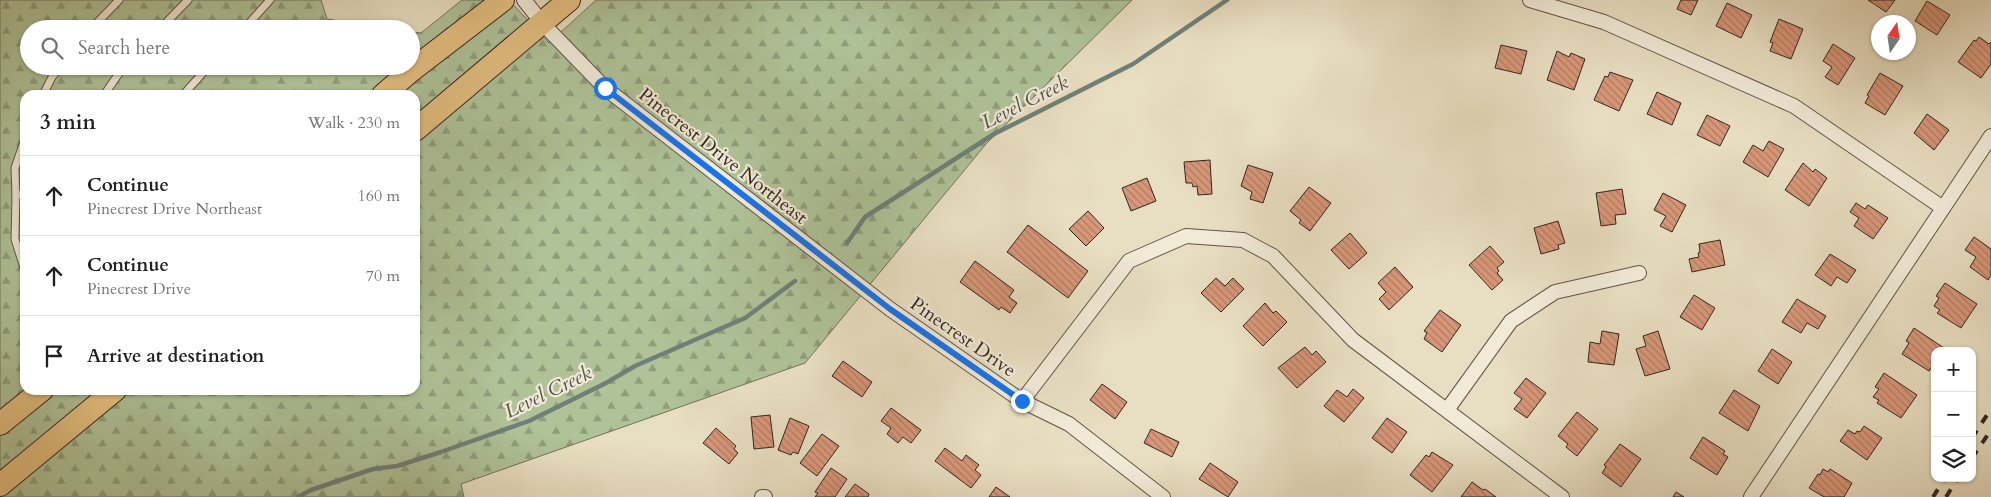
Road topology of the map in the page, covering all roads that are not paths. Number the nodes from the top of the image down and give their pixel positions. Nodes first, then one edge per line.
1 (119, 0) edge
2 (188, 0) edge
3 (270, 0) edge
4 (503, 0) edge
5 (524, 0) edge
6 (569, 0) edge
7 (1530, 0) edge
8 (100, 20) edge
9 (169, 20) edge
10 (252, 20) edge
11 (543, 24) junction
12 (420, 64) edge
13 (54, 75) edge
14 (118, 75) edge
15 (201, 75) edge
16 (406, 75) edge
17 (46, 90) edge
18 (107, 90) edge
19 (187, 90) edge
20 (389, 90) edge
21 (420, 126) edge
22 (1991, 136) edge
23 (20, 155) edge
24 (16, 194) junction
25 (20, 194) edge
26 (1943, 208) junction
27 (20, 254) edge
28 (1639, 273) dead end
29 (890, 309) joint
30 (36, 395) edge
31 (109, 395) edge
32 (1022, 401) junction
33 (1447, 410) junction
34 (0, 424) edge
35 (0, 485) edge
36 (1163, 497) edge
37 (1562, 497) edge
38 (1751, 497) edge

1 - 8 lane
2 - 9 lane
3 - 10 lane
4 - 12 highway
5 - 11 street, Pinecrest Drive Northeast
6 - 11 highway
7 - 26 street
11 - 21 highway
11 - 29 street, Pinecrest Drive Northeast
13 - 17 lane
14 - 18 lane
15 - 19 lane
16 - 20 highway
22 - 26 street
23 - 24 lane
24 - 25 lane
24 - 27 lane
26 - 38 street
28 - 33 street
29 - 32 street, Pinecrest Drive
30 - 34 highway
31 - 35 highway
32 - 33 street
32 - 36 street, Pinecrest Drive
33 - 37 street

